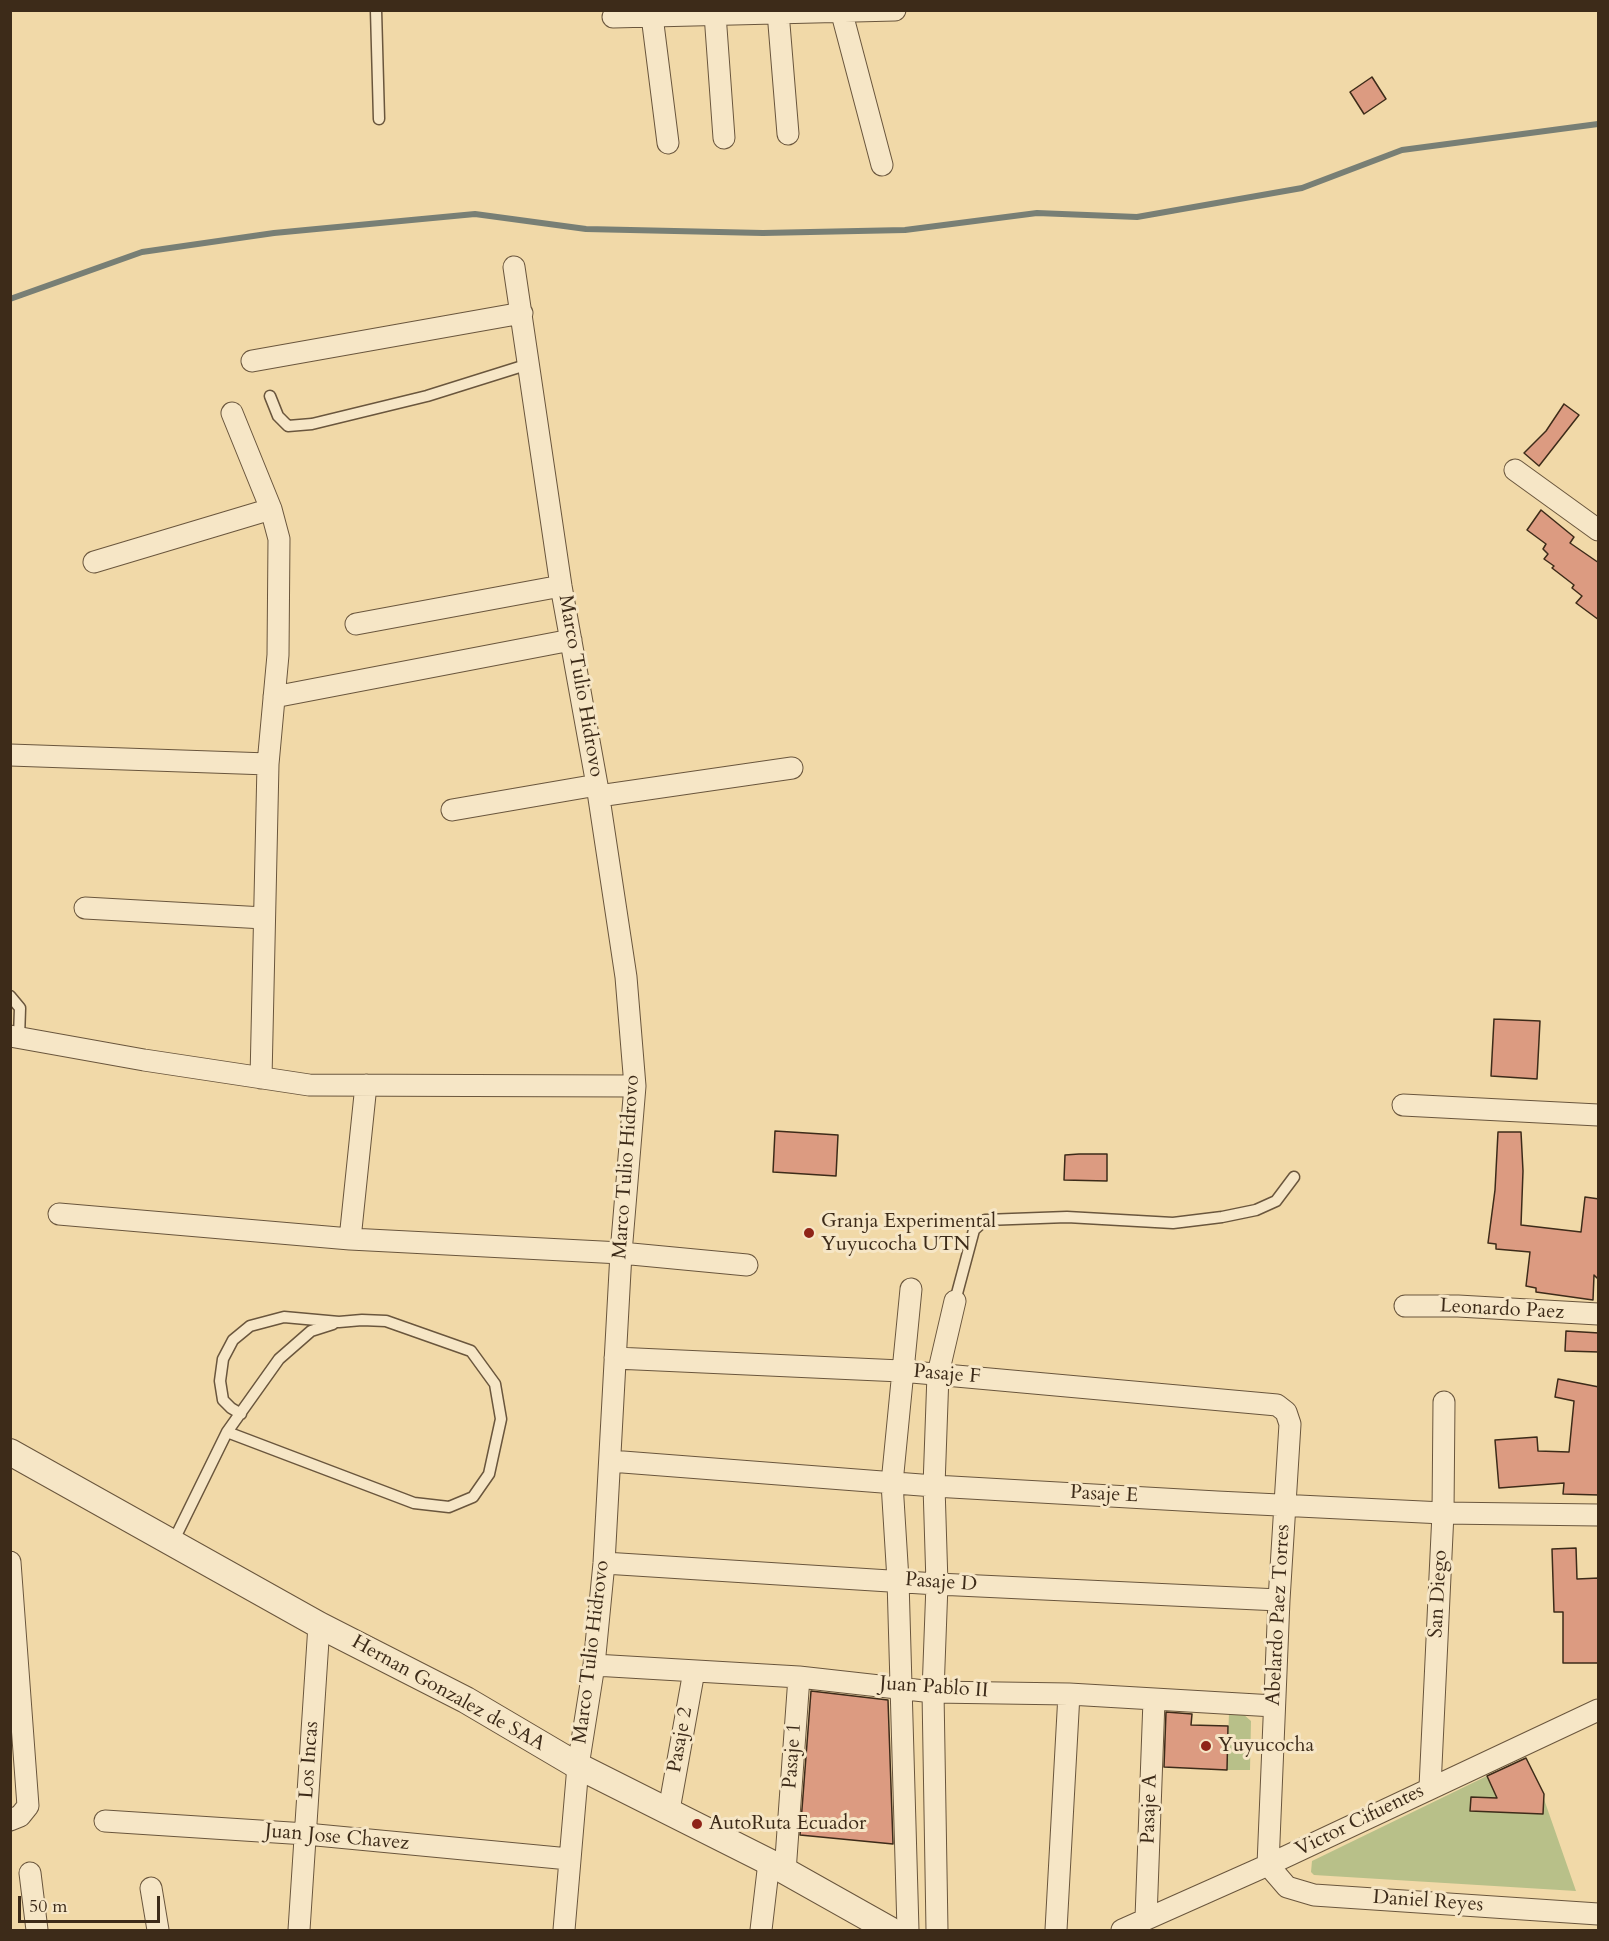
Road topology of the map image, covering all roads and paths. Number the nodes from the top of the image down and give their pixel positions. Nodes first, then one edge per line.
1 (376, 10) edge
2 (896, 10) edge
3 (778, 12) junction
4 (841, 12) edge
5 (715, 14) junction
6 (652, 16) junction
7 (613, 17) dead end
8 (379, 119) dead end
9 (788, 134) dead end
10 (724, 138) dead end
11 (668, 143) dead end
12 (882, 165) dead end
13 (514, 267) dead end
14 (522, 314) junction
15 (252, 361) dead end
16 (529, 364) junction
17 (270, 396) dead end
18 (232, 412) dead end
19 (1515, 470) dead end
20 (271, 508) junction
21 (1599, 530) edge
22 (94, 562) dead end
23 (561, 586) junction
24 (356, 624) dead end
25 (571, 640) junction
26 (274, 697) junction
27 (10, 755) edge
28 (268, 764) junction
29 (792, 768) dead end
30 (598, 790) junction
31 (452, 810) dead end
32 (85, 908) dead end
33 (264, 918) junction
34 (10, 996) edge
35 (15, 1037) edge
36 (261, 1078) junction
37 (366, 1085) junction
38 (635, 1086) junction
39 (1403, 1105) dead end
40 (1599, 1115) edge
41 (1294, 1176) dead end
42 (59, 1214) dead end
43 (350, 1239) junction
44 (621, 1253) junction
45 (747, 1264) dead end
46 (910, 1289) dead end
47 (955, 1301) joint
48 (1405, 1306) dead end
49 (1599, 1314) edge
50 (339, 1322) junction
51 (615, 1358) junction
52 (902, 1371) junction
53 (938, 1374) junction
54 (1444, 1401) dead end
55 (1277, 1406) joint
56 (241, 1414) junction
57 (227, 1432) junction
58 (14, 1460) edge
59 (609, 1461) junction
60 (892, 1483) junction
61 (934, 1486) junction
62 (1285, 1504) junction
63 (1443, 1514) junction
64 (1599, 1515) edge
65 (173, 1542) junction
66 (10, 1562) edge
67 (604, 1563) junction
68 (898, 1580) junction
69 (937, 1584) junction
70 (1279, 1600) junction
71 (319, 1625) junction
72 (594, 1665) junction
73 (694, 1671) junction
74 (799, 1677) junction
75 (901, 1687) junction
76 (933, 1692) junction
77 (1069, 1694) junction
78 (1154, 1700) junction
79 (1274, 1706) junction
80 (1599, 1710) edge
81 (578, 1766) junction
82 (1430, 1787) junction
83 (669, 1810) junction
84 (10, 1820) edge
85 (105, 1821) dead end
86 (306, 1834) junction
87 (569, 1859) junction
88 (1268, 1865) junction
89 (777, 1867) junction
90 (30, 1873) dead end
91 (151, 1888) dead end
92 (1599, 1914) edge
93 (1146, 1918) junction
94 (37, 1930) edge
95 (158, 1930) edge
96 (299, 1930) edge
97 (564, 1930) edge
98 (761, 1930) edge
99 (890, 1930) edge
100 (908, 1930) edge
101 (937, 1930) edge
102 (1056, 1930) edge
103 (1122, 1930) edge

1 - 8 lane
2 - 4 street
3 - 4 street
3 - 5 street
3 - 9 street
4 - 12 street
5 - 6 street
5 - 10 street
6 - 7 street
6 - 11 street
13 - 14 street, Marco Tulio Hidrovo
14 - 15 street
14 - 16 street, Marco Tulio Hidrovo
16 - 17 lane
16 - 23 street, Marco Tulio Hidrovo
18 - 20 street
19 - 21 street
20 - 22 street
20 - 26 street
23 - 24 street
23 - 25 street, Marco Tulio Hidrovo
25 - 26 street
25 - 30 street, Marco Tulio Hidrovo
26 - 28 street
27 - 28 street
28 - 33 street
29 - 30 street
30 - 31 street
30 - 38 street, Marco Tulio Hidrovo
32 - 33 street
33 - 36 street
34 - 35 lane
35 - 36 street
36 - 37 street
37 - 38 street
37 - 43 street
38 - 44 street, Marco Tulio Hidrovo
39 - 40 street
41 - 47 lane
42 - 43 street
43 - 44 street
44 - 45 street
44 - 51 street, Marco Tulio Hidrovo
46 - 52 street
47 - 53 street
48 - 49 street, Leonardo Paez
50 - 56 lane
50 - 56 lane
50 - 57 lane
51 - 52 street, Pasaje F
51 - 59 street, Marco Tulio Hidrovo
52 - 53 street, Pasaje F
52 - 60 street
53 - 55 street, Pasaje F
53 - 61 street
54 - 63 street, San Diego
55 - 62 street, Abelardo Paez Torres
56 - 57 lane
57 - 65 lane
58 - 65 street, Hernan Gonzalez de SAA
59 - 60 street, Pasaje E
59 - 67 street, Marco Tulio Hidrovo
60 - 61 street, Pasaje E
60 - 68 street
61 - 62 street, Pasaje E
61 - 69 street
62 - 63 street, Pasaje E
62 - 70 street, Abelardo Paez Torres
63 - 64 street, Pasaje E
63 - 82 street, San Diego
65 - 71 street, Hernan Gonzalez de SAA
66 - 84 street
67 - 68 street, Pasaje D
67 - 72 street, Marco Tulio Hidrovo
68 - 69 street, Pasaje D
68 - 75 street
69 - 70 street, Pasaje D
69 - 76 street
70 - 79 street, Abelardo Paez Torres
71 - 81 street, Hernan Gonzalez de SAA
71 - 86 street, Los Incas
72 - 73 street, Juan Pablo II
72 - 81 street, Marco Tulio Hidrovo
73 - 74 street, Juan Pablo II
73 - 83 street, Pasaje 2
74 - 75 street, Juan Pablo II
74 - 89 street, Pasaje 1
75 - 76 street, Juan Pablo II
75 - 100 street
76 - 77 street, Juan Pablo II
76 - 101 street
77 - 78 street, Juan Pablo II
77 - 102 street
78 - 79 street, Juan Pablo II
78 - 93 street, Pasaje A
79 - 88 street, Abelardo Paez Torres
80 - 82 street, Victor Cifuentes
81 - 83 street, Hernan Gonzalez de SAA
81 - 87 street, Marco Tulio Hidrovo
82 - 88 street, Victor Cifuentes
83 - 89 street, Hernan Gonzalez de SAA
85 - 86 street, Juan Jose Chavez
86 - 87 street, Juan Jose Chavez
86 - 96 street, Los Incas
87 - 97 street, Marco Tulio Hidrovo
88 - 92 street, Daniel Reyes
88 - 93 street, Victor Cifuentes
89 - 98 street, Pasaje 1
89 - 99 street, Hernan Gonzalez de SAA
90 - 94 street
91 - 95 street
93 - 103 street, Victor Cifuentes

